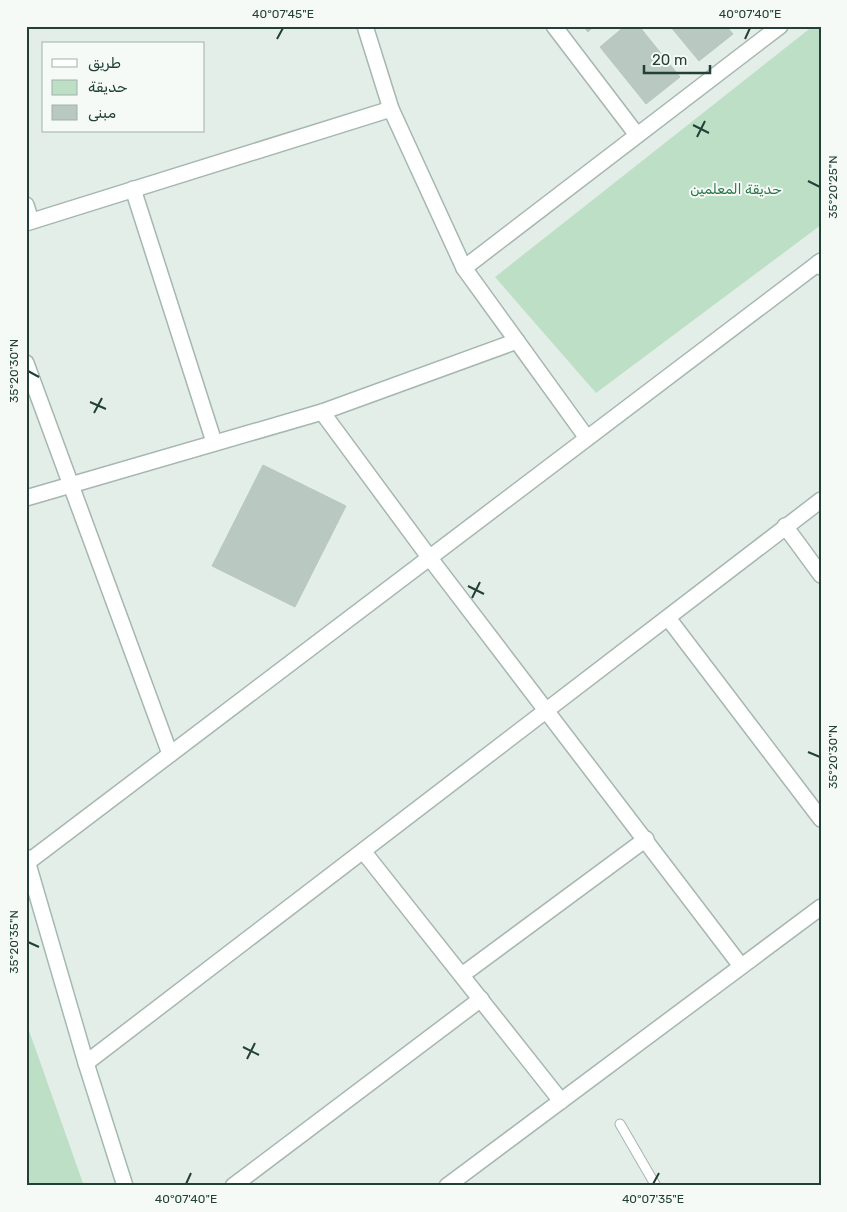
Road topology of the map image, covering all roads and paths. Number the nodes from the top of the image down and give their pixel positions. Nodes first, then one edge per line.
1 (365, 26) edge
2 (554, 26) edge
3 (780, 26) edge
4 (391, 109) junction
5 (638, 136) junction
6 (133, 189) junction
7 (26, 205) edge
8 (29, 222) edge
9 (820, 264) edge
10 (464, 268) junction
11 (517, 341) junction
12 (26, 363) edge
13 (322, 412) junction
14 (587, 438) junction
15 (214, 442) junction
16 (71, 485) junction
17 (26, 498) edge
18 (821, 500) edge
19 (785, 526) junction
20 (429, 557) junction
21 (821, 575) edge
22 (668, 618) junction
23 (547, 710) junction
24 (170, 754) junction
25 (821, 819) edge
26 (646, 839) junction
27 (363, 851) junction
28 (27, 859) edge
29 (821, 907) edge
30 (741, 966) junction
31 (462, 975) junction
32 (481, 999) junction
33 (86, 1063) junction
34 (561, 1101) junction
35 (620, 1124) dead end
36 (125, 1186) edge
37 (233, 1186) edge
38 (447, 1186) edge
39 (656, 1186) edge

1 - 4 street
2 - 5 street
3 - 5 street
4 - 6 street
4 - 10 street
5 - 10 street
6 - 8 street
6 - 15 street
7 - 8 street
9 - 14 street
10 - 11 street
11 - 13 street
11 - 14 street
12 - 16 street
13 - 15 street
13 - 20 street
14 - 20 street
15 - 16 street
16 - 17 street
16 - 24 street
18 - 19 street
19 - 21 street
19 - 22 street
20 - 23 street
20 - 24 street
22 - 23 street
22 - 25 street
23 - 26 street
23 - 27 street
24 - 28 street
26 - 30 street
26 - 31 street
27 - 31 street
27 - 33 street
28 - 33 street
29 - 30 street
30 - 34 street
31 - 32 street
32 - 34 street
32 - 37 street
33 - 36 street
34 - 38 street
35 - 39 lane

